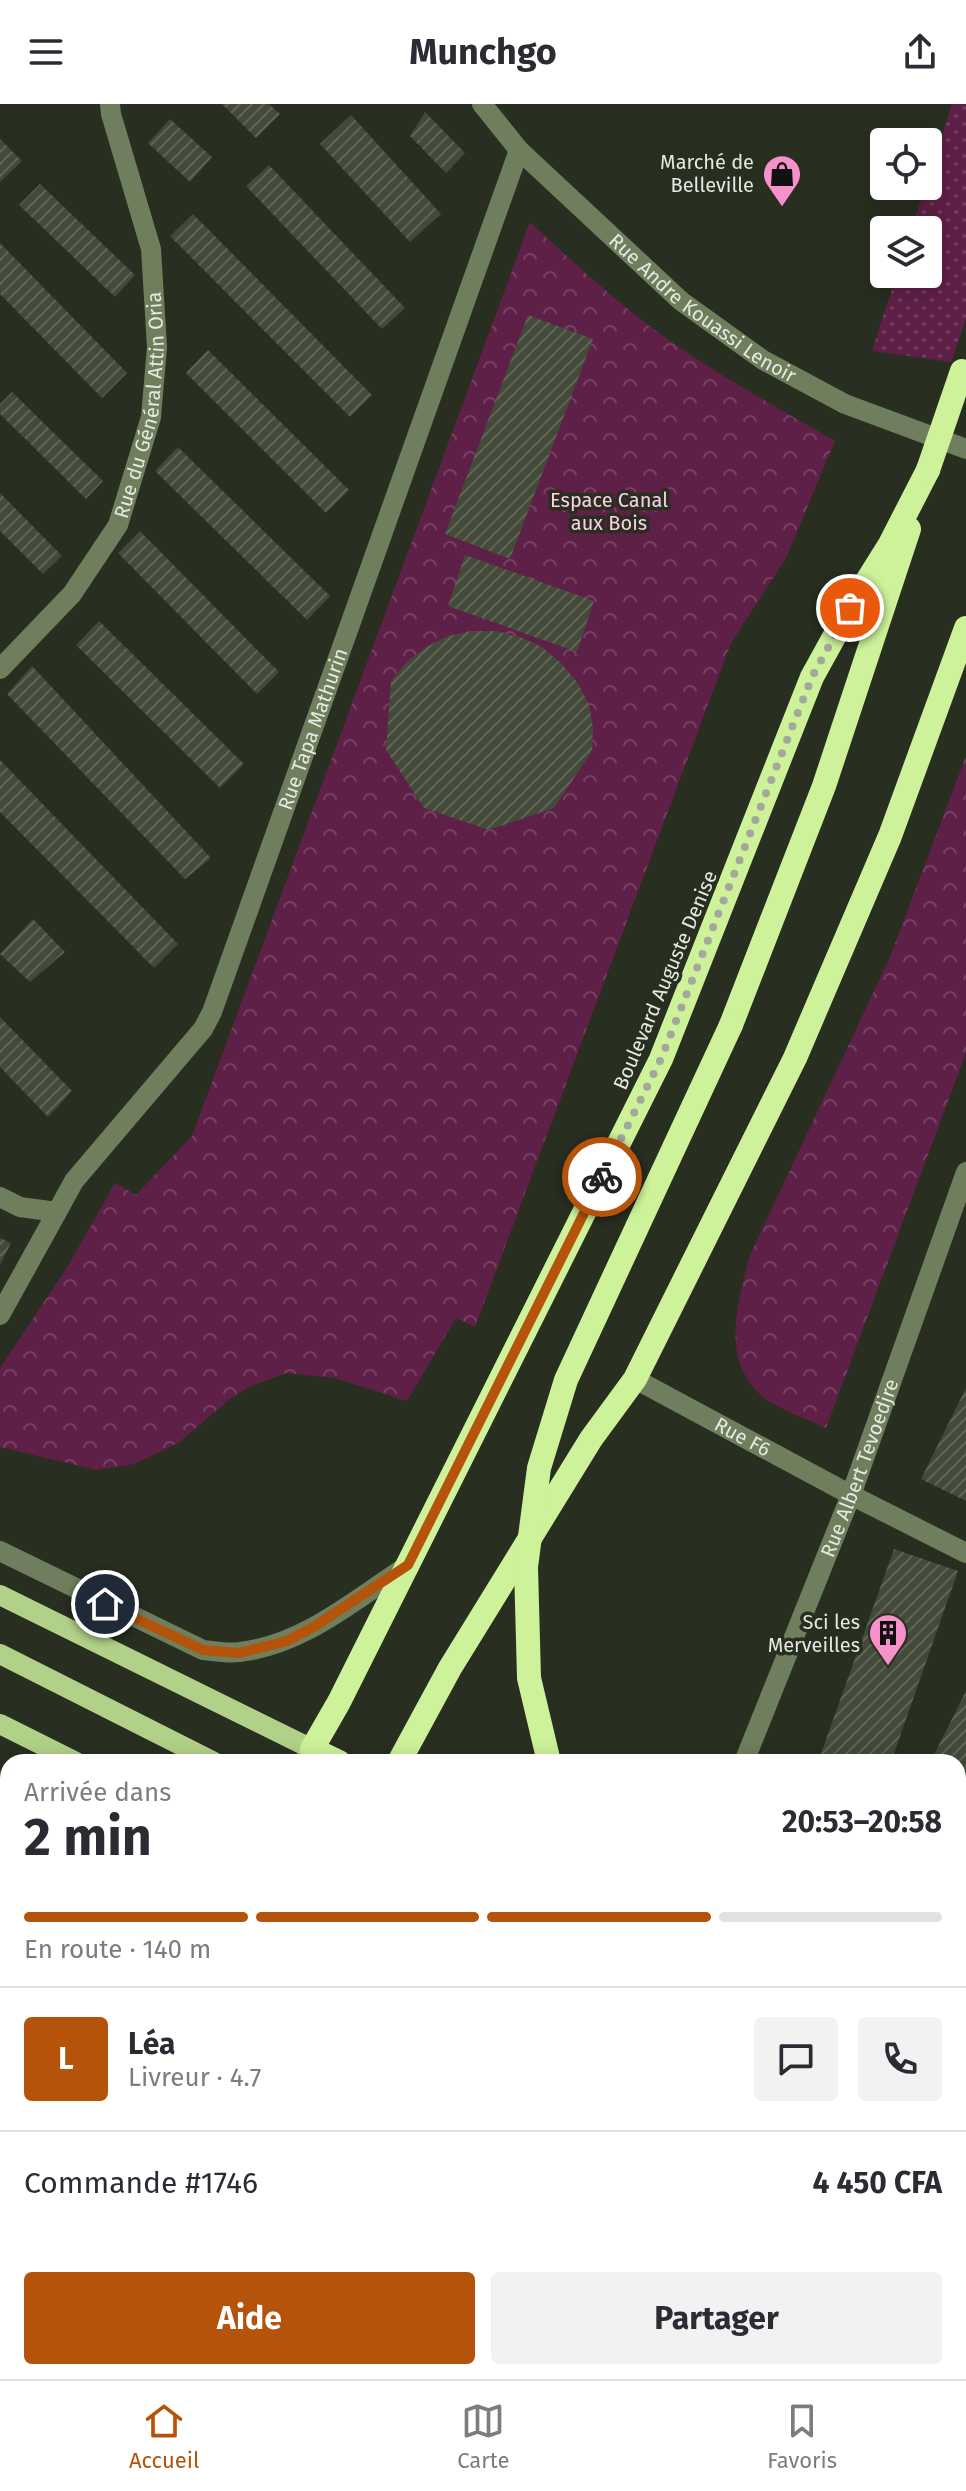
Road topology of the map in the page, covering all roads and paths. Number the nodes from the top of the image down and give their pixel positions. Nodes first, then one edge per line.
1 (110, 104) edge
2 (482, 104) edge
3 (519, 150) junction
4 (964, 366) edge
5 (966, 449) edge
6 (928, 470) junction
7 (966, 628) edge
8 (0, 669) edge
9 (966, 1172) edge
10 (0, 1197) edge
11 (57, 1212) junction
12 (0, 1315) edge
13 (635, 1379) junction
14 (851, 1495) junction
15 (0, 1551) edge
16 (966, 1553) edge
17 (408, 1565) junction
18 (0, 1595) edge
19 (0, 1654) edge
20 (0, 1724) edge
21 (60, 1754) edge
22 (198, 1754) edge
23 (304, 1754) edge
24 (309, 1754) edge
25 (403, 1754) edge
26 (547, 1754) edge
27 (747, 1754) edge

1 - 8 street, Rue du Général Attin Oria
2 - 3 street, Rue Andre Kouassi Lenoir
3 - 5 street, Rue Andre Kouassi Lenoir
3 - 11 street, Rue Tapa Mathurin
4 - 6 highway, Boulevard Auguste Denise, bridge
6 - 17 highway, Boulevard Auguste Denise
6 - 26 highway, Boulevard Auguste Denise, bridge
7 - 13 highway
9 - 14 street, Rue Albert Tevoedjre
10 - 11 street
11 - 12 street, Rue Tapa Mathurin
13 - 14 street, Rue F6
13 - 25 highway
14 - 16 street, Rue F6
14 - 27 street, Rue Albert Tevoedjre
15 - 17 street
17 - 24 highway, Boulevard Auguste Denise
18 - 23 main road
19 - 22 main road
20 - 21 main road

